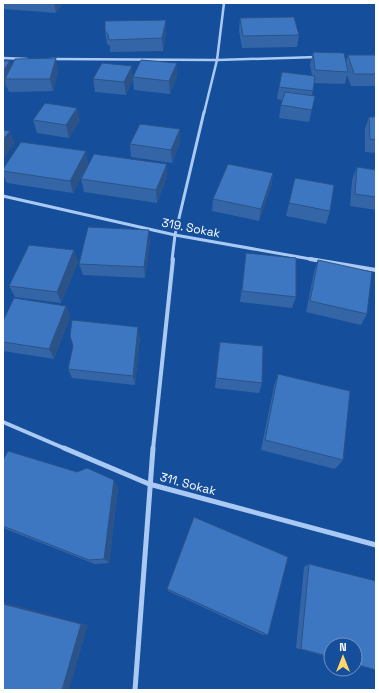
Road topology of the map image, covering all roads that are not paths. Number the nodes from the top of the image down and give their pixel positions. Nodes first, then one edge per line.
1 (224, 3) edge
2 (320, 57) edge
3 (3, 58) edge
4 (35, 59) edge
5 (50, 59) edge
6 (217, 60) junction
7 (3, 196) edge
8 (175, 234) junction
9 (376, 270) edge
10 (3, 422) edge
11 (149, 484) junction
12 (376, 545) edge
13 (135, 690) edge

1 - 6 street
2 - 6 street
3 - 4 street
5 - 6 street
6 - 8 street
7 - 8 street, 319. Sokak
8 - 9 street, 319. Sokak
8 - 11 street
10 - 11 street, 311. Sokak
11 - 12 street, 311. Sokak
11 - 13 street

